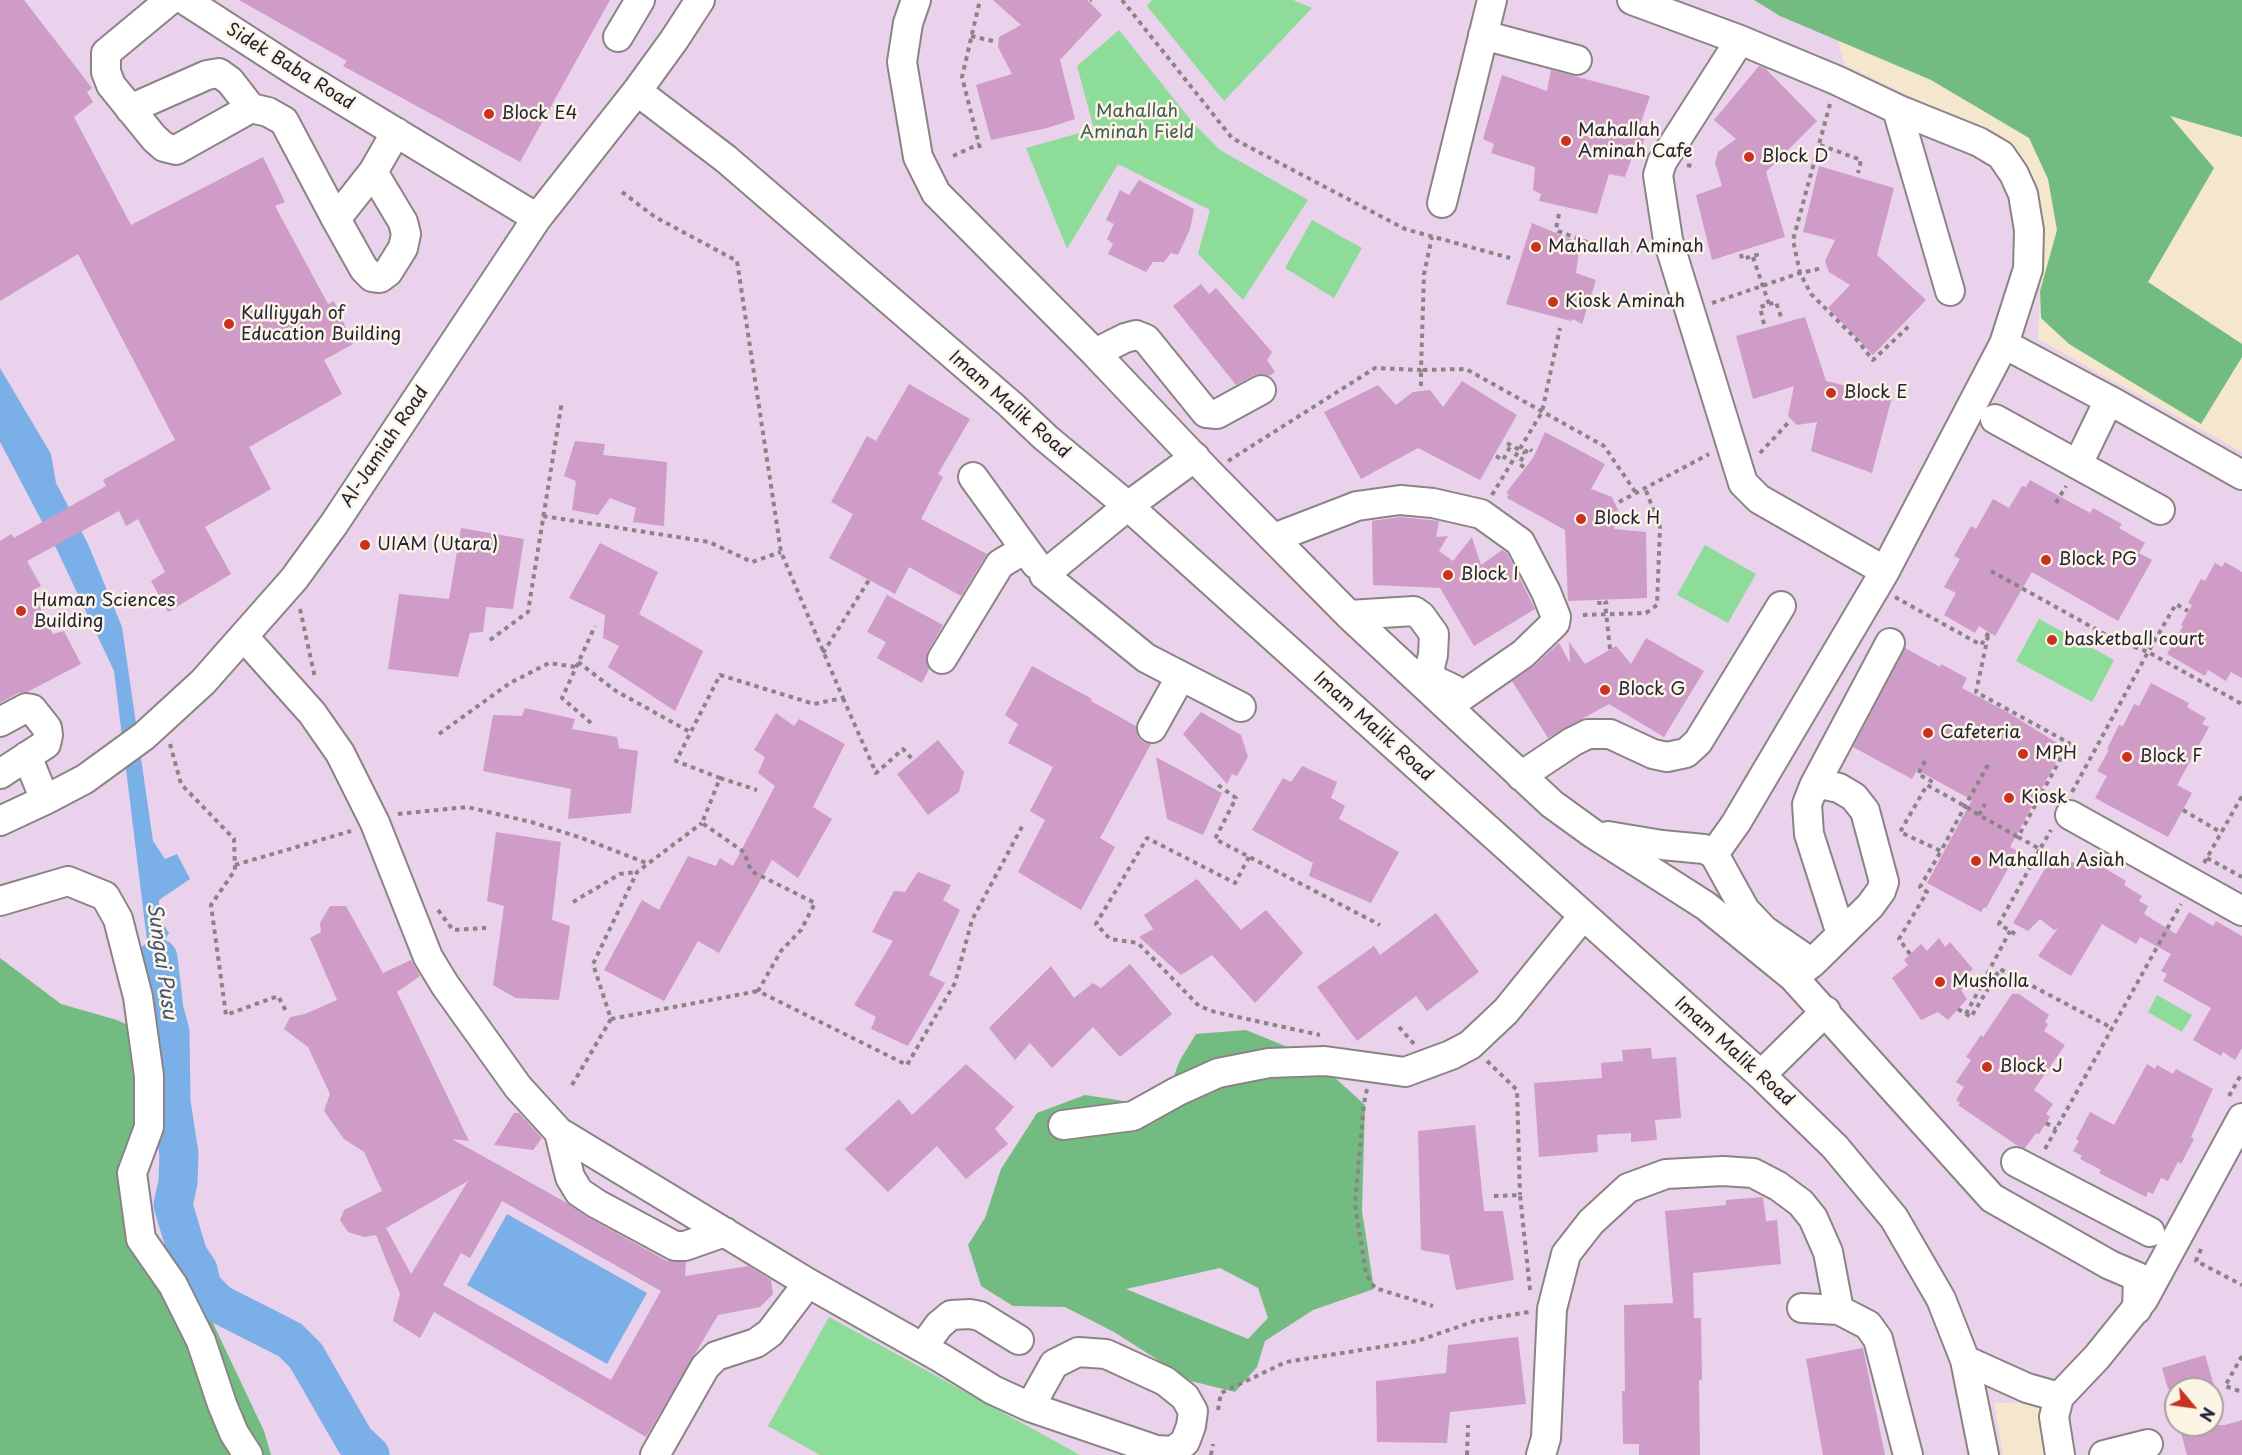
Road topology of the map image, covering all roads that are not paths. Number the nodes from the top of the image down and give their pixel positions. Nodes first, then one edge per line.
1 (170, 0) edge
2 (185, 0) edge
3 (640, 0) edge
4 (699, 0) edge
5 (916, 0) edge
6 (1492, 0) edge
7 (1632, 0) edge
8 (1483, 34) junction
9 (618, 37) dead end
10 (1740, 40) junction
11 (1577, 60) dead end
12 (637, 91) junction
13 (251, 108) junction
14 (130, 109) junction
15 (1897, 109) junction
16 (396, 132) junction
17 (373, 172) junction
18 (1442, 203) dead end
19 (537, 218) junction
20 (336, 219) junction
21 (1950, 291) dead end
22 (2004, 344) junction
23 (1095, 353) junction
24 (1260, 390) dead end
25 (2109, 400) junction
26 (1995, 419) dead end
27 (2078, 464) junction
28 (1202, 465) junction
29 (2242, 475) edge
30 (973, 477) dead end
31 (1128, 506) junction
32 (2160, 510) dead end
33 (1274, 538) junction
34 (1025, 549) junction
35 (1044, 575) junction
36 (1886, 582) junction
37 (1781, 606) dead end
38 (1348, 615) junction
39 (244, 637) junction
40 (1890, 643) dead end
41 (942, 659) dead end
42 (1181, 676) junction
43 (1457, 698) junction
44 (1241, 707) dead end
45 (0, 722) edge
46 (1152, 728) dead end
47 (27, 756) junction
48 (0, 774) edge
49 (1521, 776) junction
50 (1814, 786) junction
51 (45, 800) junction
52 (2061, 820) road end
53 (0, 821) edge
54 (1592, 833) junction
55 (1714, 854) junction
56 (0, 902) edge
57 (2242, 910) edge
58 (1583, 916) junction
59 (1841, 934) junction
60 (1802, 970) junction
61 (1826, 1011) junction
62 (1761, 1075) junction
63 (2234, 1110) edge
64 (1063, 1125) dead end
65 (559, 1132) junction
66 (2029, 1159) road end
67 (2082, 1197) junction
68 (725, 1232) junction
69 (2150, 1232) dead end
70 (2060, 1237) junction
71 (808, 1283) junction
72 (1802, 1308) dead end
73 (2137, 1309) junction
74 (1839, 1310) junction
75 (1019, 1340) dead end
76 (923, 1347) junction
77 (1965, 1360) junction
78 (2059, 1396) junction
79 (1030, 1407) junction
80 (2148, 1444) dead end
81 (248, 1455) edge
82 (655, 1455) edge
83 (1541, 1455) edge
84 (1908, 1455) edge
85 (1984, 1455) edge
86 (2060, 1455) edge
87 (2104, 1455) edge

1 - 14 street
2 - 16 street, Sidek Baba Road
3 - 9 street
4 - 12 street, Al-Jamiah Road
5 - 23 street
6 - 8 street
7 - 10 street
8 - 11 street
8 - 18 street
10 - 15 street
10 - 36 street
12 - 19 street, Al-Jamiah Road
12 - 31 street, Imam Malik Road
13 - 14 street
13 - 14 street
13 - 20 street
15 - 21 street
15 - 22 street
16 - 17 street
16 - 19 street, Sidek Baba Road
17 - 20 street
17 - 20 street
19 - 39 street, Al-Jamiah Road
22 - 25 street
22 - 36 street
23 - 24 street
23 - 28 street
25 - 27 street
25 - 29 street
26 - 27 street
27 - 32 street
28 - 31 street
28 - 33 street
30 - 34 street
31 - 35 street
31 - 58 street, Imam Malik Road
33 - 38 street
33 - 43 street
34 - 35 street
34 - 41 street
35 - 42 street
36 - 55 street
37 - 49 street
38 - 43 street
38 - 43 street
39 - 51 street, Al-Jamiah Road
39 - 65 street
40 - 50 street
42 - 44 street
42 - 46 street
43 - 49 street
45 - 47 street
47 - 48 street
47 - 51 street
49 - 54 street
50 - 59 street
50 - 59 street
51 - 53 street, Al-Jamiah Road
52 - 57 street
54 - 55 street
54 - 60 street
55 - 60 street
56 - 81 street
58 - 62 street, Imam Malik Road
58 - 64 street
59 - 60 street
60 - 61 street
61 - 62 street
61 - 70 street
62 - 77 street, Imam Malik Road
63 - 73 street
65 - 68 street
65 - 68 street
66 - 67 street
67 - 69 street
67 - 70 street
68 - 71 street
70 - 73 street
71 - 76 street
71 - 82 street
72 - 74 street
73 - 78 street
74 - 83 street
74 - 84 street
75 - 76 street
76 - 79 street
77 - 78 street
77 - 85 street, Imam Malik Road
78 - 86 street
79 - 79 street
80 - 87 street

